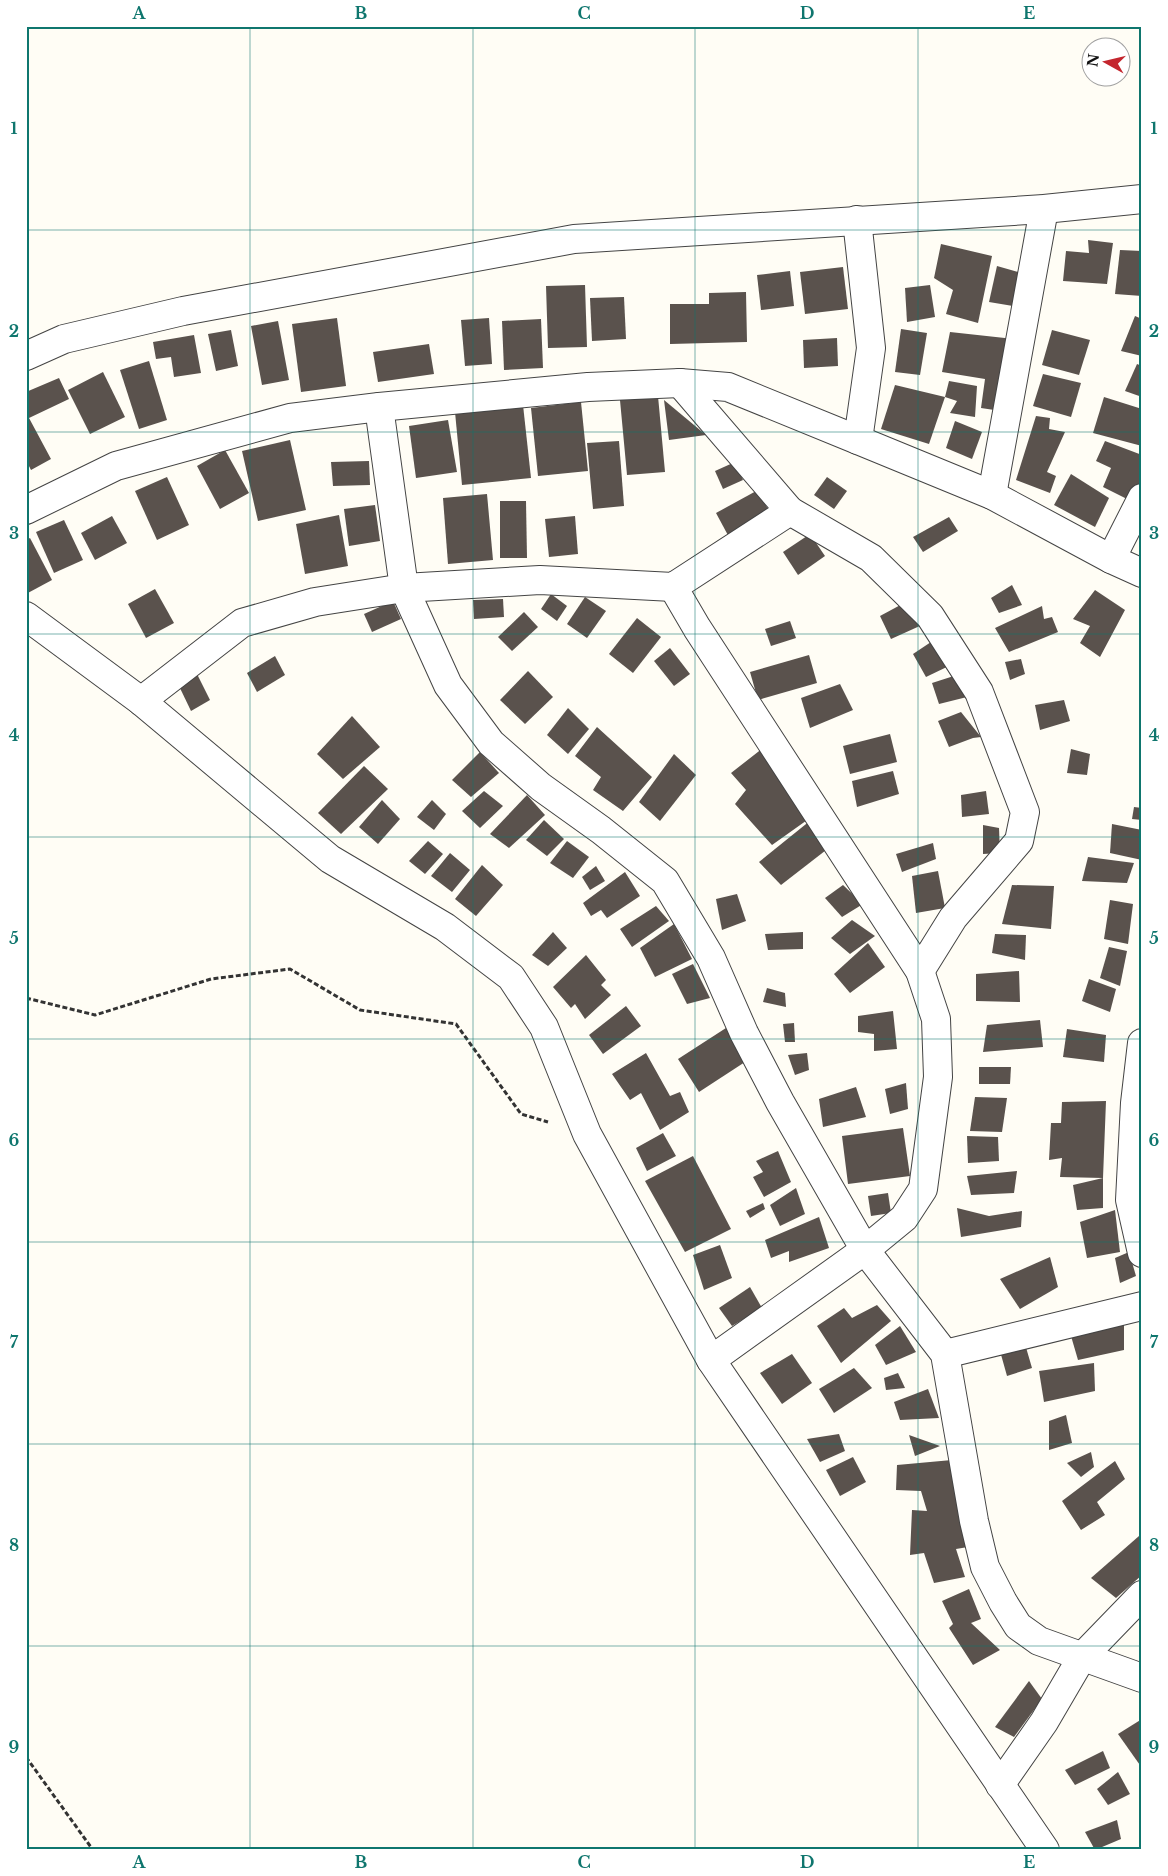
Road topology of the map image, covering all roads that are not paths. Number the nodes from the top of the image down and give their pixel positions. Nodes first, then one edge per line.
1 (1142, 199) edge
2 (1044, 209) junction
3 (857, 220) junction
4 (26, 356) edge
5 (680, 383) junction
6 (379, 407) junction
7 (858, 440) junction
8 (992, 495) junction
9 (1142, 498) edge
10 (26, 510) edge
11 (790, 511) junction
12 (1111, 558) junction
13 (1142, 573) edge
14 (673, 587) junction
15 (404, 588) junction
16 (26, 616) edge
17 (141, 701) junction
18 (920, 970) junction
19 (1142, 1043) edge
20 (1138, 1102) edge
21 (865, 1250) junction
22 (1142, 1253) edge
23 (1142, 1306) edge
24 (945, 1354) junction
25 (711, 1360) junction
26 (1142, 1595) edge
27 (1082, 1657) junction
28 (1142, 1678) edge
29 (1000, 1785) junction
30 (1045, 1850) edge

1 - 2 street
2 - 3 street
2 - 8 street
3 - 4 street
3 - 7 street
5 - 6 street
5 - 7 street
5 - 11 street
6 - 10 street
6 - 15 street
7 - 8 street
8 - 12 street
9 - 12 street
11 - 14 street
11 - 18 street
12 - 13 street
14 - 15 street
14 - 18 street
15 - 17 street
15 - 21 street
16 - 17 street
17 - 25 street
18 - 21 street
19 - 20 street
20 - 22 street
21 - 24 street
21 - 25 street
23 - 24 street
24 - 27 street
25 - 29 street
26 - 27 street
27 - 28 street
27 - 29 street
29 - 30 street

